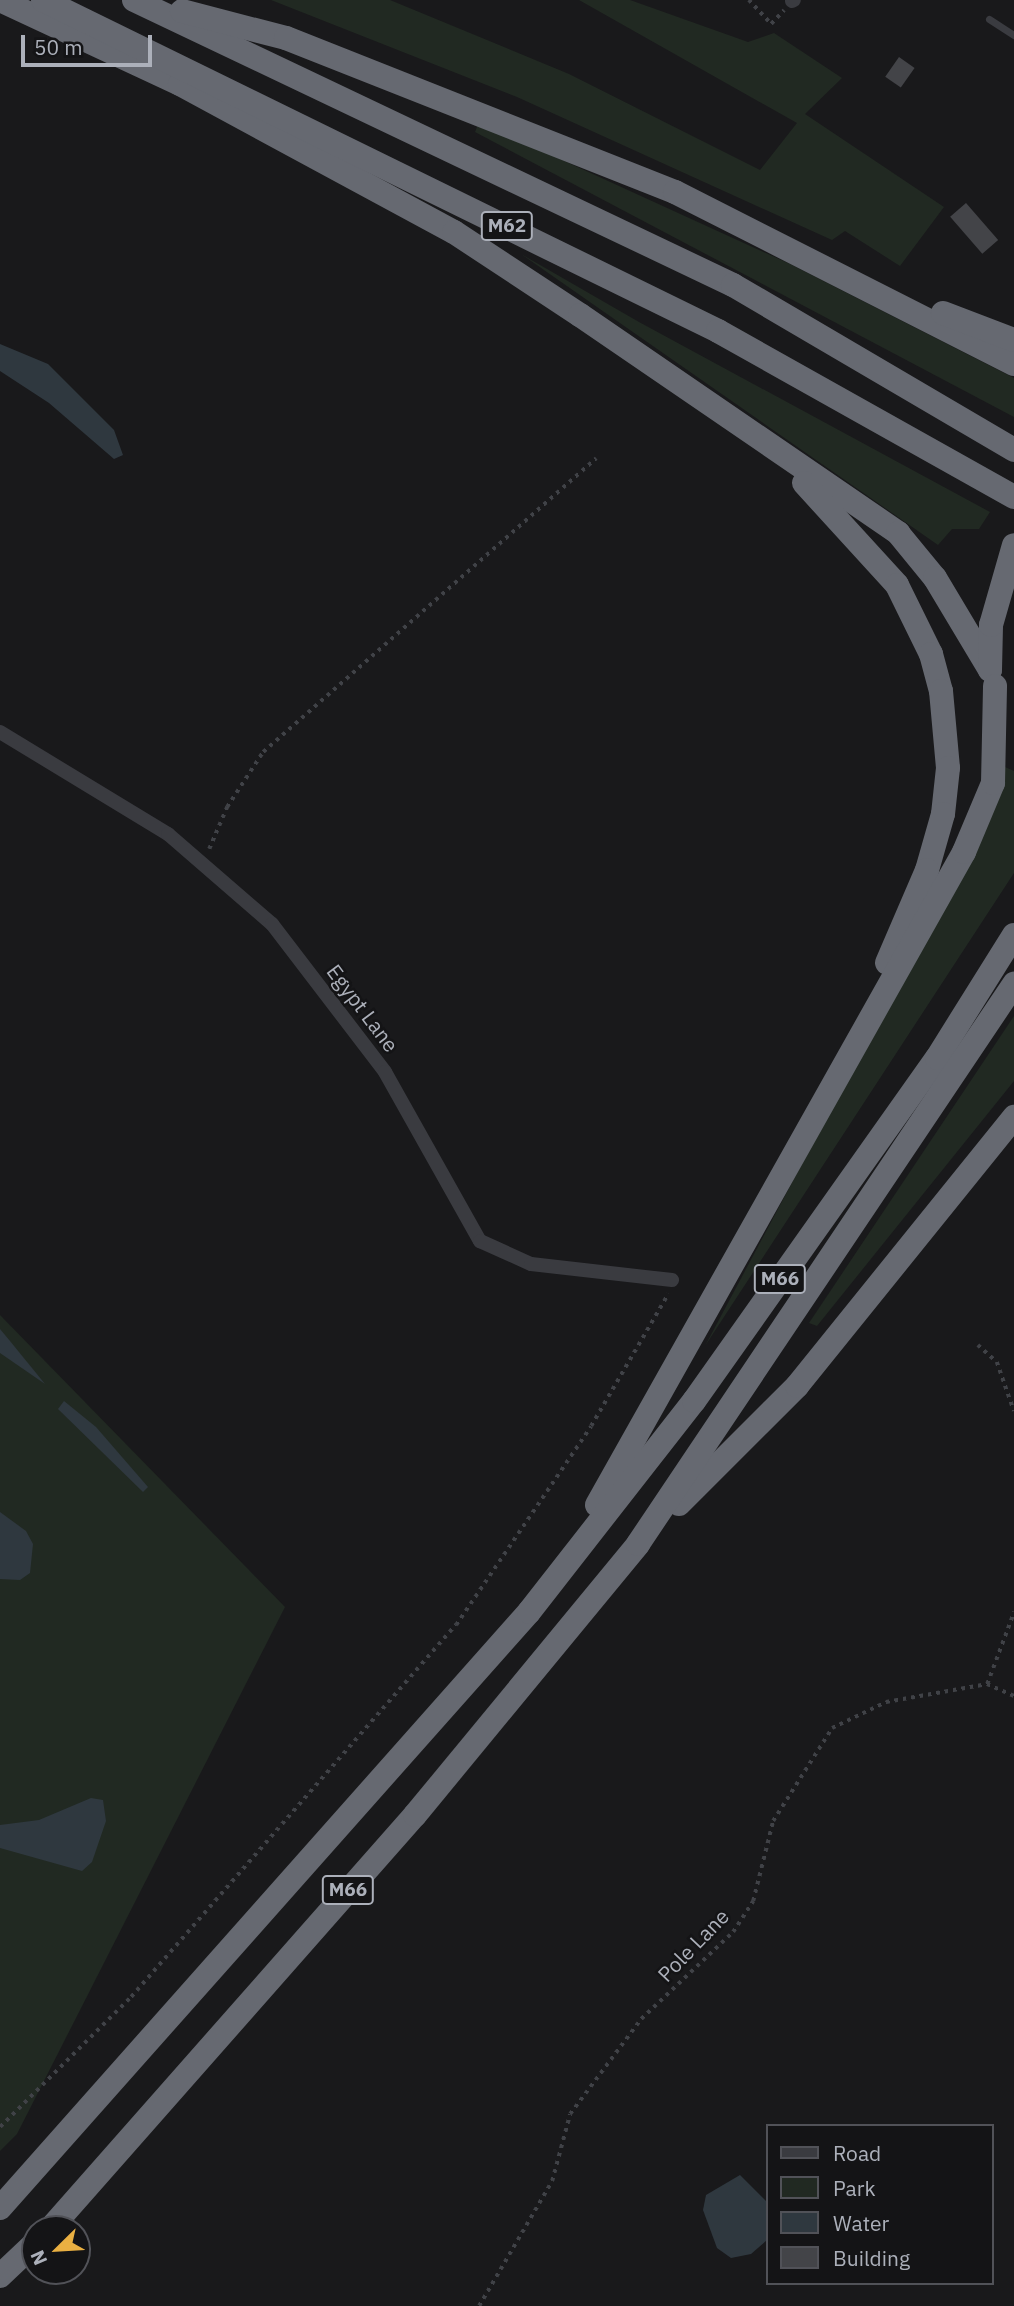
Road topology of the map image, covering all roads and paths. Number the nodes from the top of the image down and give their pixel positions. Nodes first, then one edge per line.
1 (0, 0) edge
2 (43, 0) edge
3 (134, 0) edge
4 (140, 0) edge
5 (749, 0) edge
6 (793, 1) edge
7 (989, 19) dead end
8 (1014, 35) edge
9 (813, 259) junction
10 (1014, 340) edge
11 (1014, 364) edge
12 (718, 409) junction
13 (1014, 450) edge
14 (596, 458) dead end
15 (1014, 497) edge
16 (1014, 545) edge
17 (992, 678) junction
18 (1014, 720) edge
19 (0, 732) edge
20 (203, 864) junction
21 (1014, 935) edge
22 (1014, 984) edge
23 (830, 1096) junction
24 (1014, 1117) edge
25 (1014, 1123) edge
26 (993, 1144) junction
27 (671, 1280) joint
28 (978, 1345) dead end
29 (1014, 1411) edge
30 (638, 1544) junction
31 (529, 1612) junction
32 (1014, 1612) edge
33 (987, 1684) junction
34 (1014, 1696) edge
35 (0, 2127) edge
36 (0, 2208) edge
37 (62, 2215) edge
38 (21, 2256) edge
39 (0, 2276) edge
40 (479, 2306) edge

1 - 12 highway
2 - 15 highway, M62
3 - 13 highway, M62
4 - 9 highway
5 - 6 path
7 - 8 lane
9 - 10 highway
9 - 11 highway
12 - 17 highway
12 - 23 highway
14 - 20 path
16 - 17 highway
17 - 18 highway
17 - 23 highway
19 - 20 street, Egypt Lane
20 - 27 street, Egypt Lane
21 - 31 highway, M66
22 - 30 highway, M66
23 - 31 highway
24 - 26 highway
25 - 26 highway
26 - 30 highway, M66
27 - 35 path
28 - 29 path
30 - 37 highway, M66
31 - 36 highway, M66
32 - 33 path
33 - 34 path
33 - 40 path, Pole Lane
38 - 39 highway

